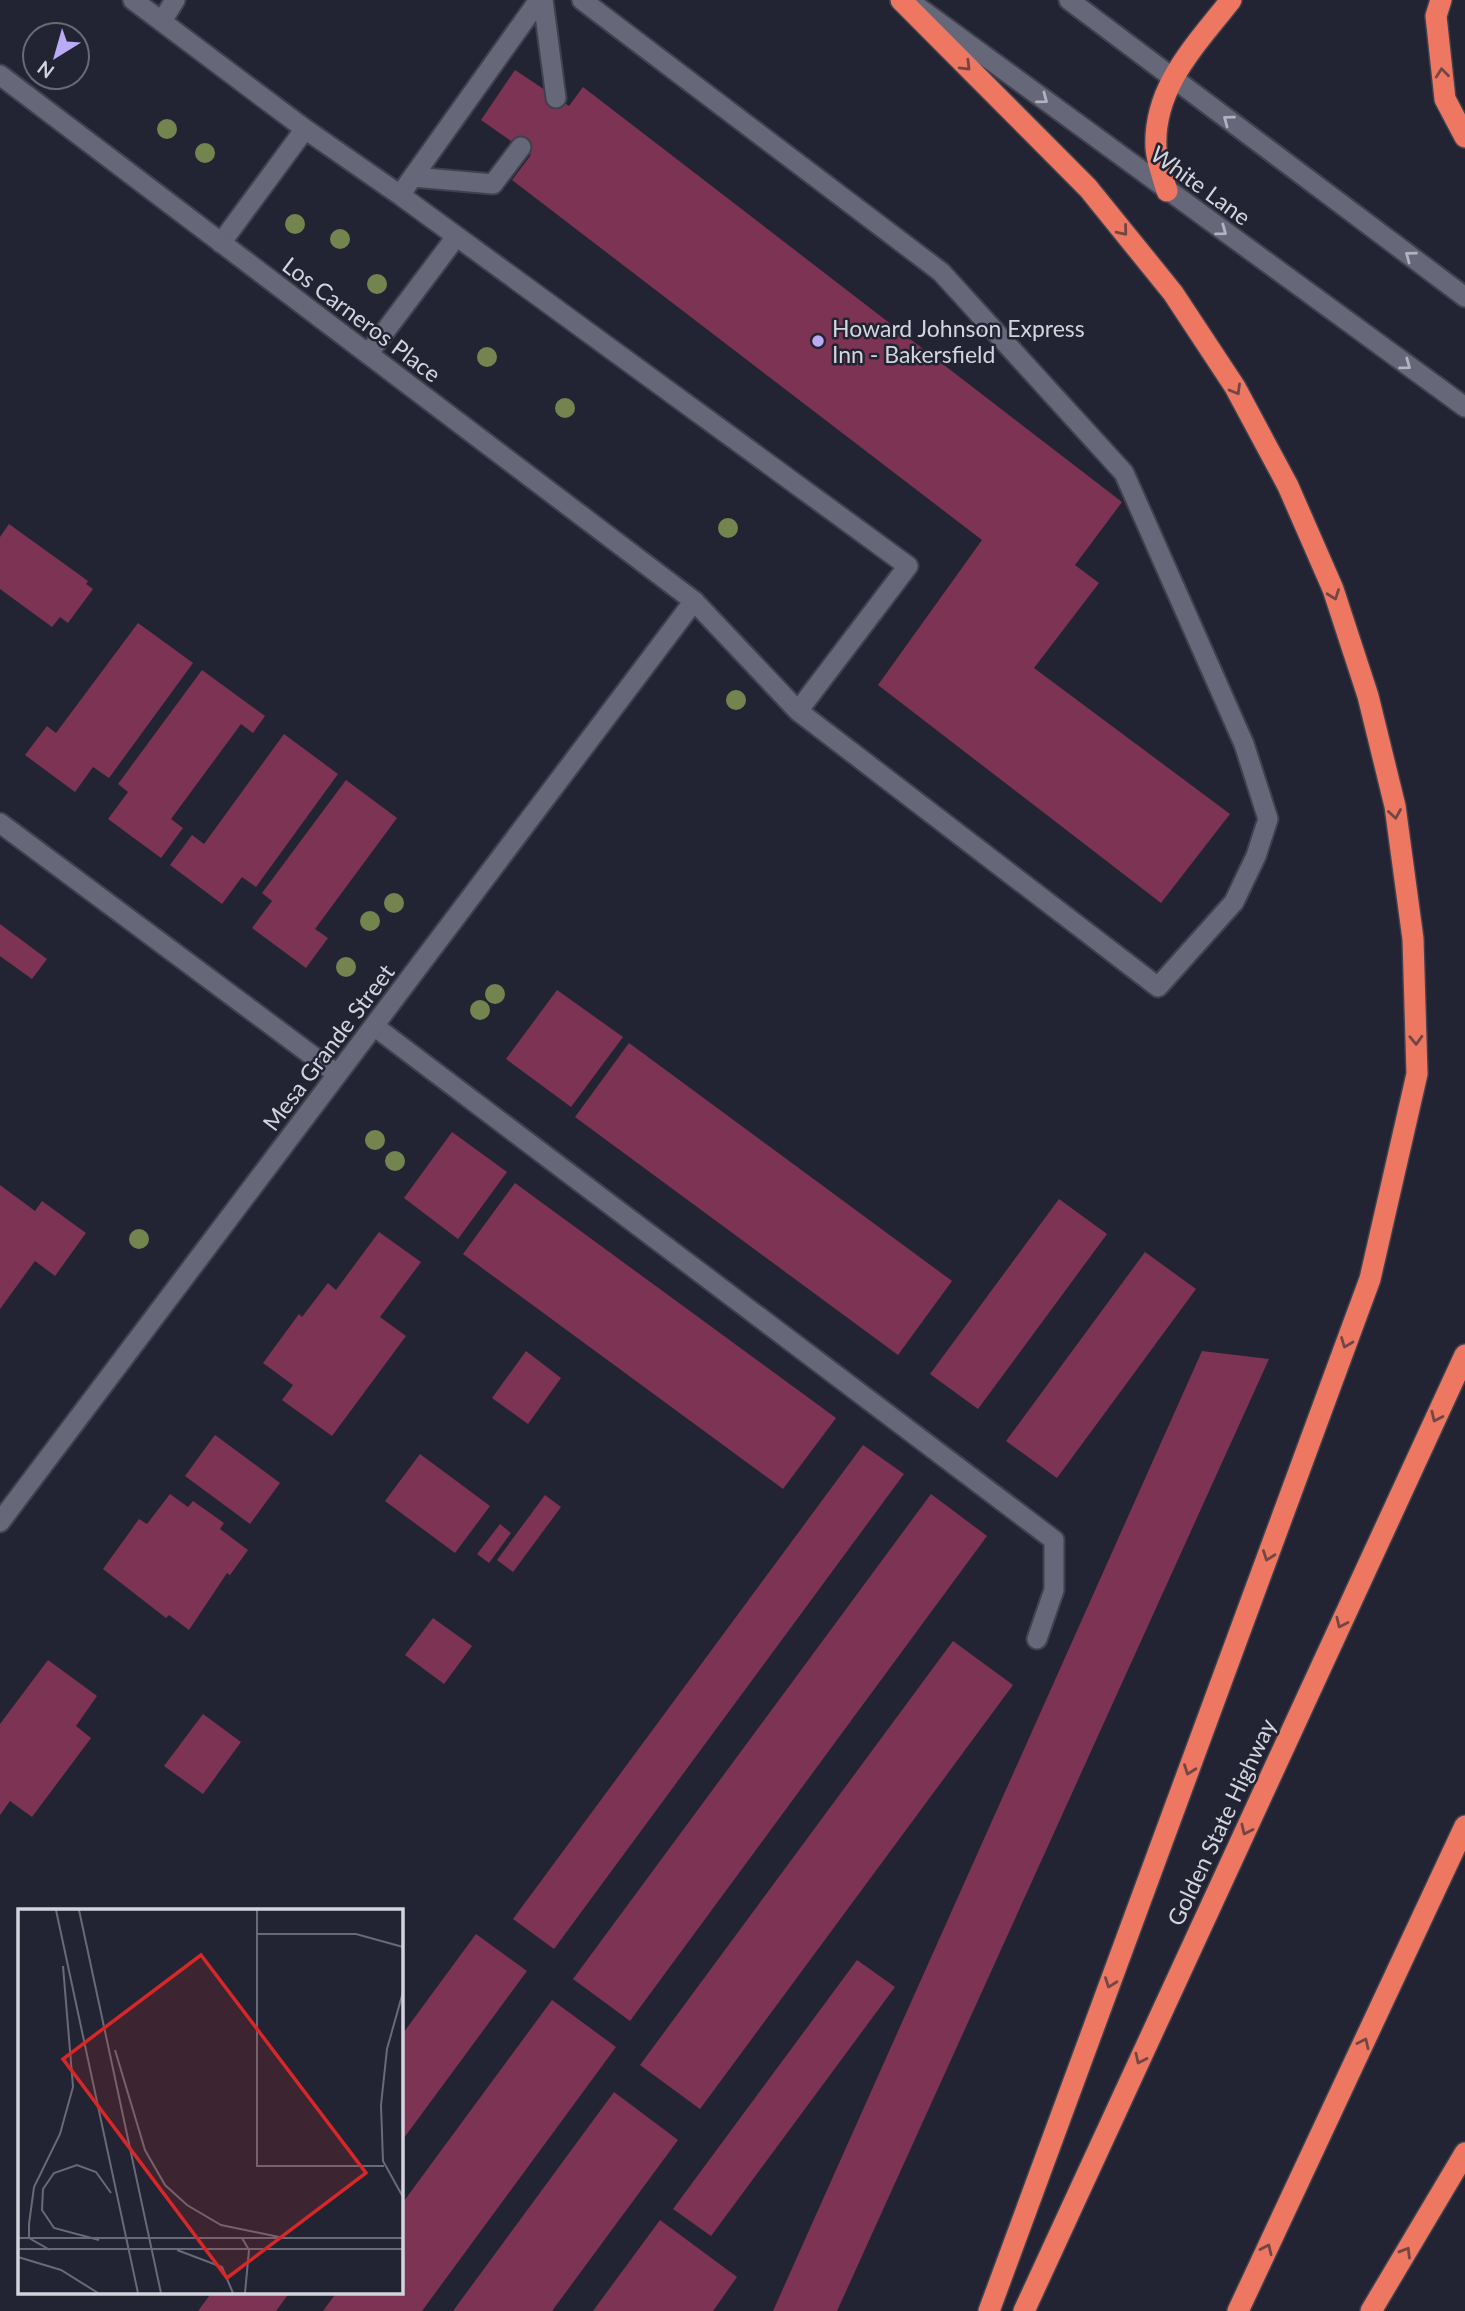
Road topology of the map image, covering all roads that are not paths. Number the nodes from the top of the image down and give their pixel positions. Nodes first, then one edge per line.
1 (134, 0) edge
2 (175, 0) edge
3 (541, 0) edge
4 (582, 0) edge
5 (901, 0) edge
6 (909, 0) edge
7 (1069, 0) edge
8 (1231, 0) edge
9 (1441, 0) edge
10 (162, 22) junction
11 (0, 75) edge
12 (1171, 77) junction
13 (556, 98) dead end
14 (305, 129) junction
15 (1465, 136) edge
16 (521, 147) dead end
17 (414, 177) junction
18 (1167, 191) junction
19 (400, 195) junction
20 (456, 237) junction
21 (221, 243) junction
22 (1465, 297) edge
23 (369, 354) junction
24 (1465, 407) edge
25 (694, 601) junction
26 (798, 711) junction
27 (0, 823) edge
28 (374, 1026) junction
29 (337, 1074) junction
30 (1465, 1355) edge
31 (0, 1522) edge
32 (1037, 1639) dead end
33 (1465, 1826) edge
34 (1465, 2152) edge
35 (989, 2311) edge
36 (1024, 2311) edge
37 (1238, 2311) edge
38 (1371, 2311) edge

1 - 10 street
2 - 10 street
3 - 13 street
3 - 17 street
4 - 26 street, Los Carneros Place
5 -> 35 highway
6 -> 18 street, White Lane
7 - 12 street
8 - 12 highway
15 -> 9 highway
10 - 14 street
11 - 21 street, Los Carneros Place
12 - 18 highway
22 -> 12 street
14 - 19 street
14 - 21 street
16 - 17 street
17 - 19 street
18 -> 24 street, White Lane
19 - 20 street
20 - 23 street
20 - 26 street
21 - 23 street, Los Carneros Place
23 - 25 street, Los Carneros Place
25 - 26 street, Los Carneros Place
25 - 28 street, Mesa Grande Street
27 - 29 street
28 - 29 street, Mesa Grande Street
28 - 32 street
29 - 31 street, Mesa Grande Street
30 -> 36 highway, Golden State Highway
37 -> 33 highway
38 -> 34 highway

